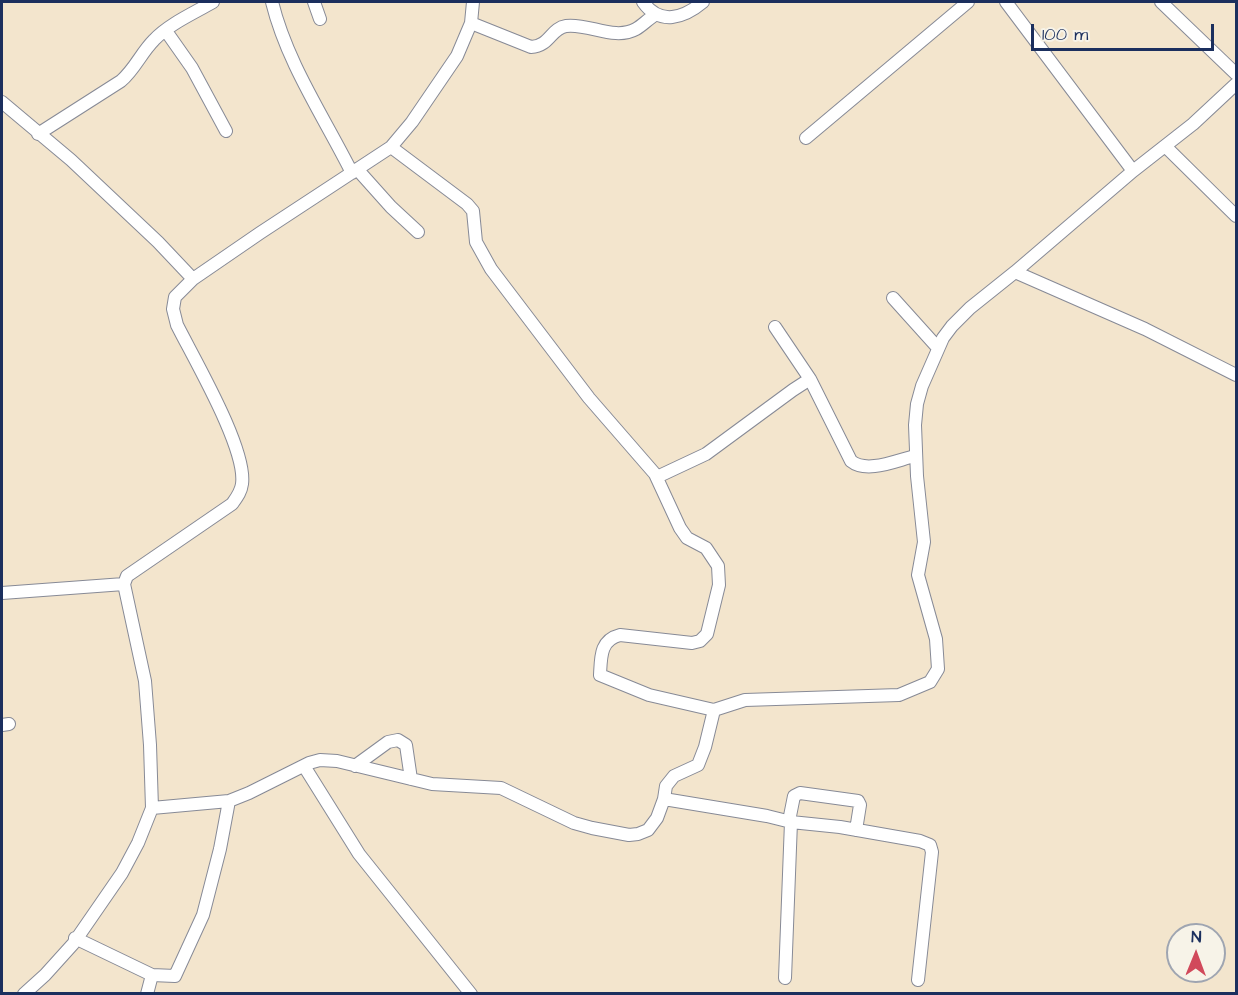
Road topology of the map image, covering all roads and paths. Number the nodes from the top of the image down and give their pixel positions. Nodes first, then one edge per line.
1 (213, 2) edge
2 (272, 2) edge
3 (314, 2) edge
4 (473, 2) edge
5 (643, 2) edge
6 (704, 2) edge
7 (968, 2) edge
8 (1006, 2) edge
9 (1161, 2) edge
10 (655, 15) junction
11 (320, 19) dead end
12 (471, 23) junction
13 (166, 31) junction
14 (1236, 74) edge
15 (1236, 84) edge
16 (4, 110) edge
17 (226, 131) dead end
18 (38, 134) junction
19 (806, 138) dead end
20 (391, 147) junction
21 (1166, 147) junction
22 (355, 171) junction
23 (1133, 171) junction
24 (1236, 216) edge
25 (418, 232) dead end
26 (1016, 272) junction
27 (193, 279) junction
28 (893, 298) dead end
29 (775, 327) dead end
30 (938, 348) junction
31 (1236, 375) edge
32 (810, 379) junction
33 (915, 456) junction
34 (657, 477) junction
35 (124, 584) junction
36 (2, 593) edge
37 (714, 710) junction
38 (304, 766) junction
39 (355, 766) junction
40 (411, 780) junction
41 (664, 799) junction
42 (229, 801) junction
43 (152, 808) junction
44 (790, 822) junction
45 (856, 830) junction
46 (75, 938) junction
47 (152, 975) junction
48 (786, 978) dead end
49 (918, 980) dead end
50 (24, 993) edge
51 (147, 993) edge
52 (471, 993) edge

1 - 13 street
2 - 22 street
3 - 11 street
4 - 12 street
5 - 10 street
6 - 10 street
7 - 19 street
8 - 23 street
9 - 14 street
10 - 12 street
12 - 20 street
13 - 17 street
13 - 18 street
15 - 21 street
16 - 18 street
18 - 27 street
20 - 22 street
20 - 34 street
21 - 23 street
21 - 24 street
22 - 25 street
22 - 27 street
23 - 26 street
26 - 30 street
26 - 31 street
27 - 35 street
28 - 30 street
29 - 32 street
30 - 33 street
32 - 33 street
32 - 34 street
33 - 37 street
34 - 37 street
35 - 36 street
35 - 43 street
37 - 41 street
38 - 39 street
38 - 42 street
38 - 52 street
39 - 40 street
39 - 40 street
40 - 41 street
41 - 44 street
42 - 43 street
42 - 47 street
43 - 46 street
44 - 45 street
44 - 45 street
44 - 48 street
45 - 49 street
46 - 47 street
46 - 50 street
47 - 51 street

